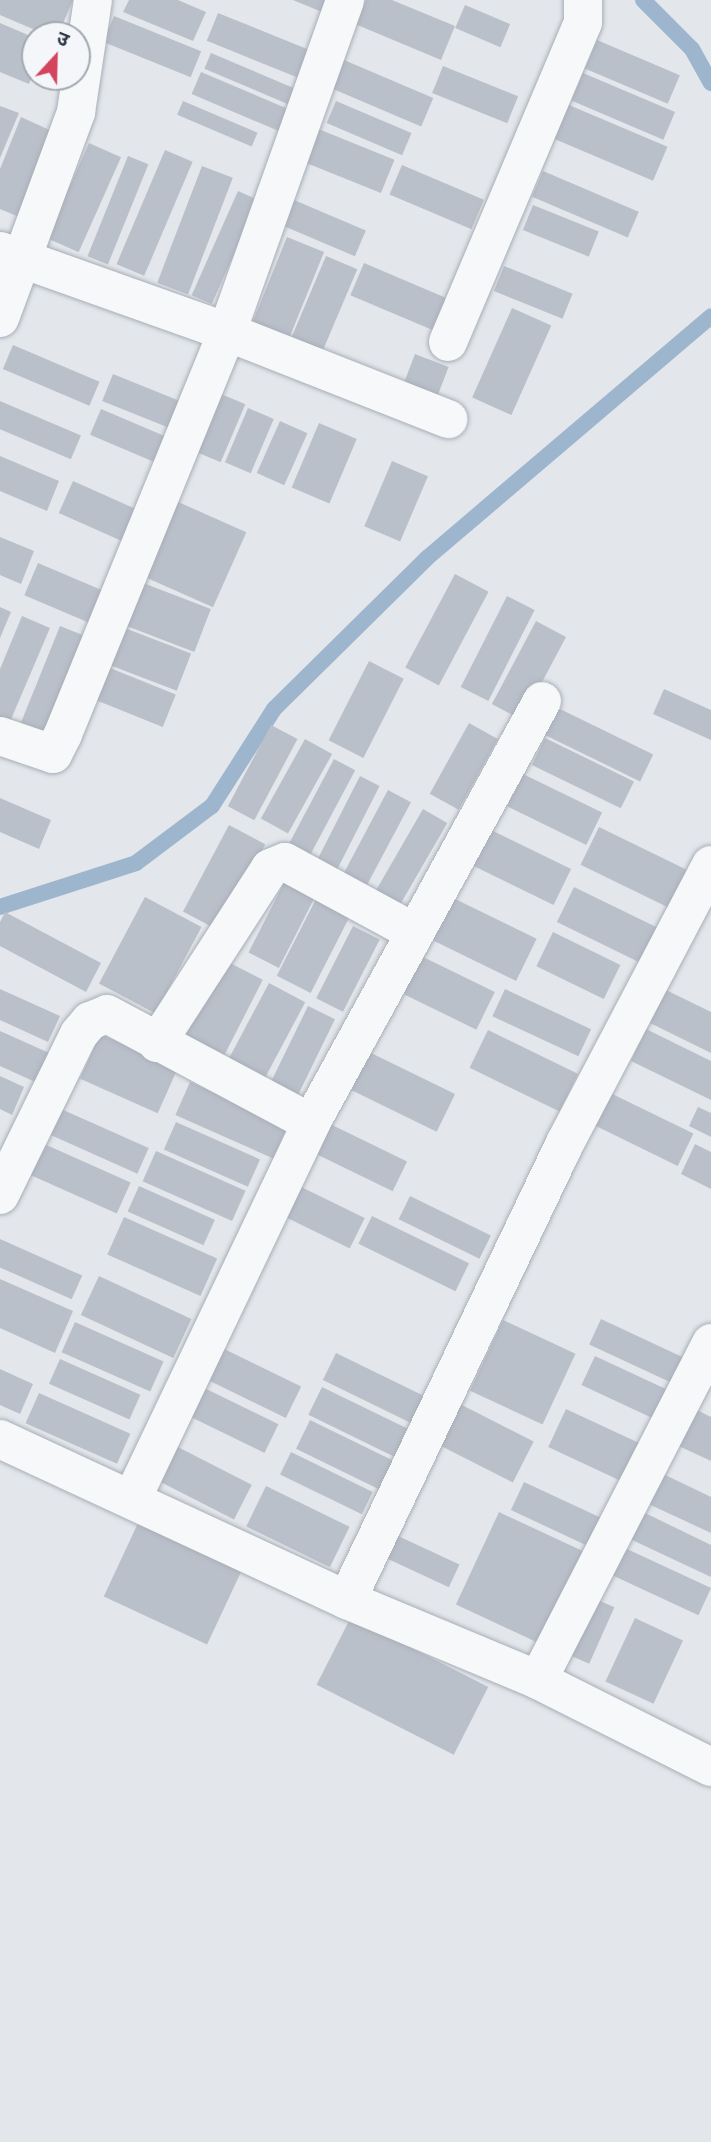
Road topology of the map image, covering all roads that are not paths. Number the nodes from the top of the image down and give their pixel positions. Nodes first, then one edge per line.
1 (93, 0) edge
2 (345, 0) edge
3 (583, 0) edge
4 (11, 255) edge
5 (0, 318) edge
6 (227, 331) junction
7 (449, 342) dead end
8 (448, 419) dead end
9 (542, 701) dead end
10 (0, 736) edge
11 (711, 865) edge
12 (414, 932) junction
13 (157, 1043) junction
14 (311, 1123) junction
15 (0, 1195) edge
16 (711, 1343) edge
17 (0, 1438) edge
18 (131, 1499) junction
19 (347, 1600) junction
20 (538, 1680) junction
21 (711, 1767) edge

1 - 4 street
2 - 6 street
3 - 7 street
4 - 5 street
4 - 6 street
6 - 8 street
6 - 10 street
9 - 12 street
11 - 19 street
12 - 13 street
12 - 14 street
13 - 14 street
13 - 15 street
14 - 18 street
16 - 20 street
17 - 18 street
18 - 19 street
19 - 20 street
20 - 21 street

